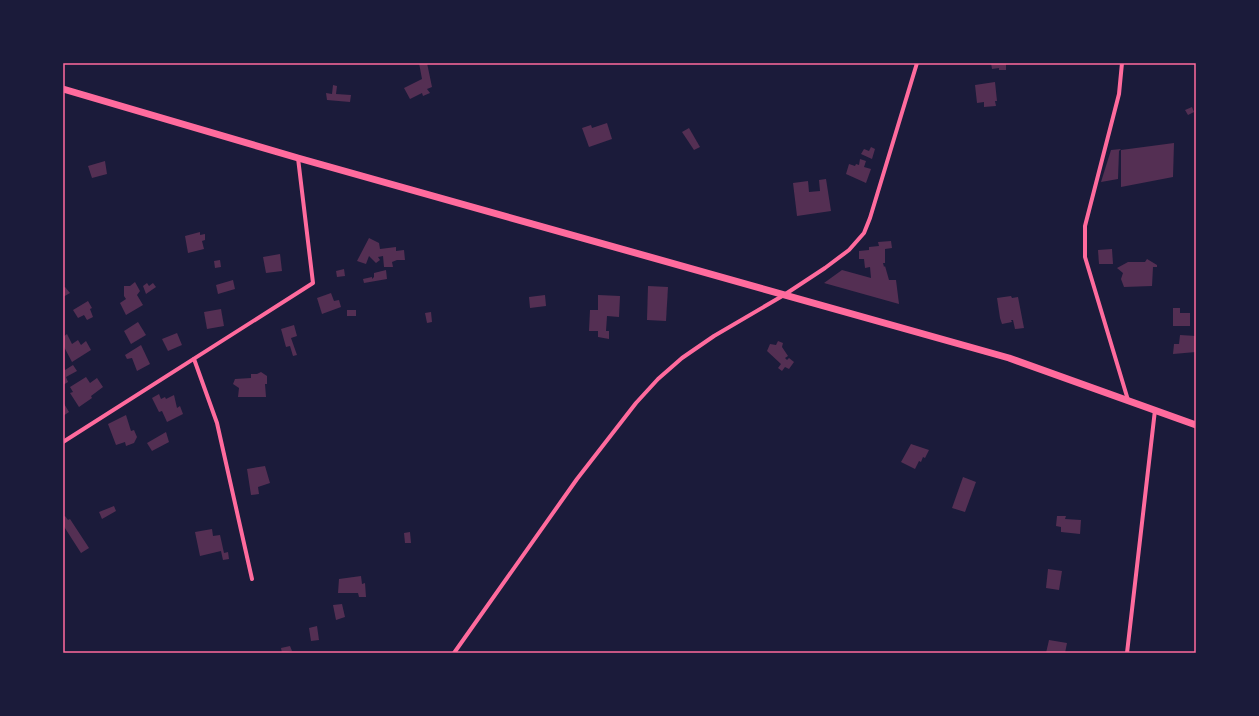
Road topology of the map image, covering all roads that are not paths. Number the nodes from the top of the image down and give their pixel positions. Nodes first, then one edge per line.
1 (916, 63) edge
2 (1122, 63) edge
3 (63, 89) edge
4 (298, 158) junction
5 (784, 295) junction
6 (194, 359) junction
7 (1128, 400) junction
8 (1156, 410) junction
9 (1196, 425) edge
10 (63, 442) edge
11 (252, 579) dead end
12 (454, 653) edge
13 (1127, 653) edge

1 - 5 street
2 - 7 street
3 - 4 main road
4 - 5 main road
4 - 6 street
5 - 7 main road
5 - 12 street
6 - 10 street
6 - 11 street
7 - 8 main road
8 - 9 main road
8 - 13 street

